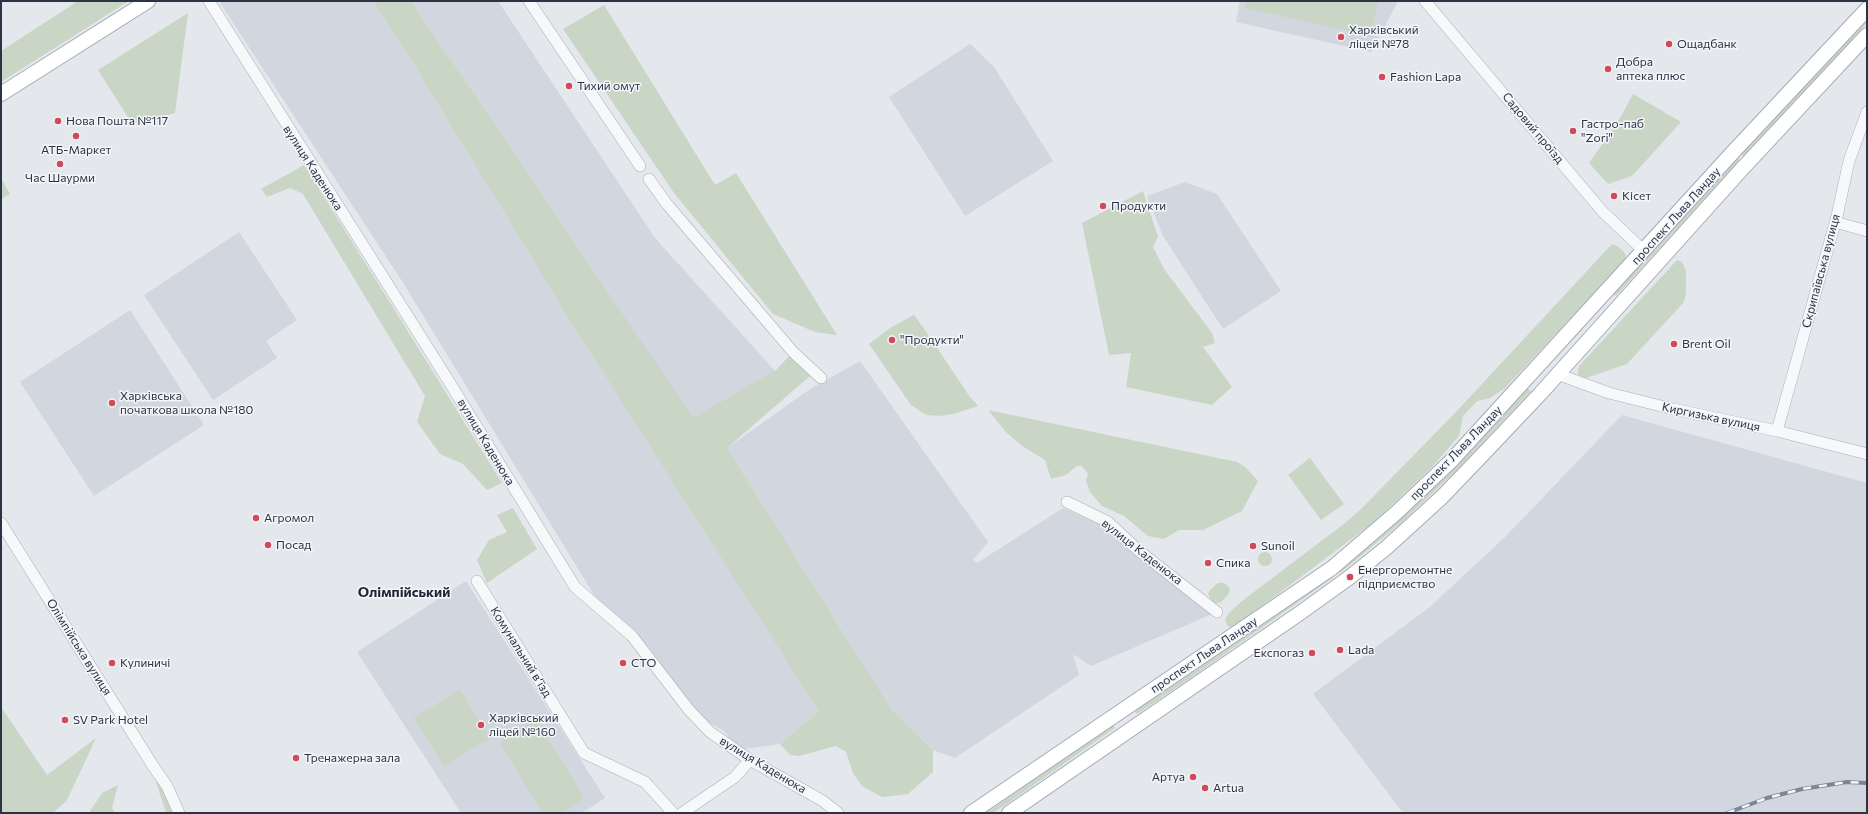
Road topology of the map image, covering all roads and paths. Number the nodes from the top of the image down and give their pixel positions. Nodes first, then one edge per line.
1 (148, 1) edge
2 (209, 1) edge
3 (529, 1) edge
4 (1425, 1) edge
5 (1867, 9) edge
6 (1867, 35) edge
7 (1, 94) edge
8 (1867, 112) edge
9 (640, 166) dead end
10 (649, 178) dead end
11 (1835, 222) junction
12 (1867, 231) edge
13 (1644, 251) junction
14 (1603, 295) junction
15 (1617, 307) junction
16 (1542, 361) junction
17 (1557, 374) junction
18 (820, 378) dead end
19 (1777, 431) junction
20 (1867, 454) edge
21 (1067, 502) dead end
22 (1, 523) edge
23 (477, 581) dead end
24 (1217, 612) dead end
25 (1119, 712) junction
26 (1131, 729) junction
27 (750, 760) junction
28 (179, 813) edge
29 (673, 813) edge
30 (682, 813) edge
31 (838, 813) edge
32 (971, 813) edge
33 (1009, 813) edge

1 - 7 main road
2 - 27 street, вулиця Каденюка
3 - 9 street
4 - 13 street, Садовий проїзд
5 - 13 main road, проспект Льва Ландау
6 - 15 main road, проспект Льва Ландау
8 - 11 street, Скрипаївська вулиця
10 - 18 street
11 - 12 street
11 - 19 street, Скрипаївська вулиця
13 - 14 main road, проспект Льва Ландау
14 - 15 main road
14 - 16 main road, проспект Льва Ландау
15 - 17 main road, проспект Льва Ландау
16 - 17 main road
16 - 25 main road, проспект Льва Ландау
17 - 19 street, Киргизька вулиця
17 - 26 main road, проспект Льва Ландау
19 - 20 street, Киргизька вулиця
21 - 24 street, вулиця Каденюка
22 - 28 street, Олімпійська вулиця
23 - 29 street, Комунальний в’їзд
25 - 26 main road
25 - 32 main road, проспект Льва Ландау
26 - 33 main road, проспект Льва Ландау
27 - 30 street
27 - 31 street, вулиця Каденюка

